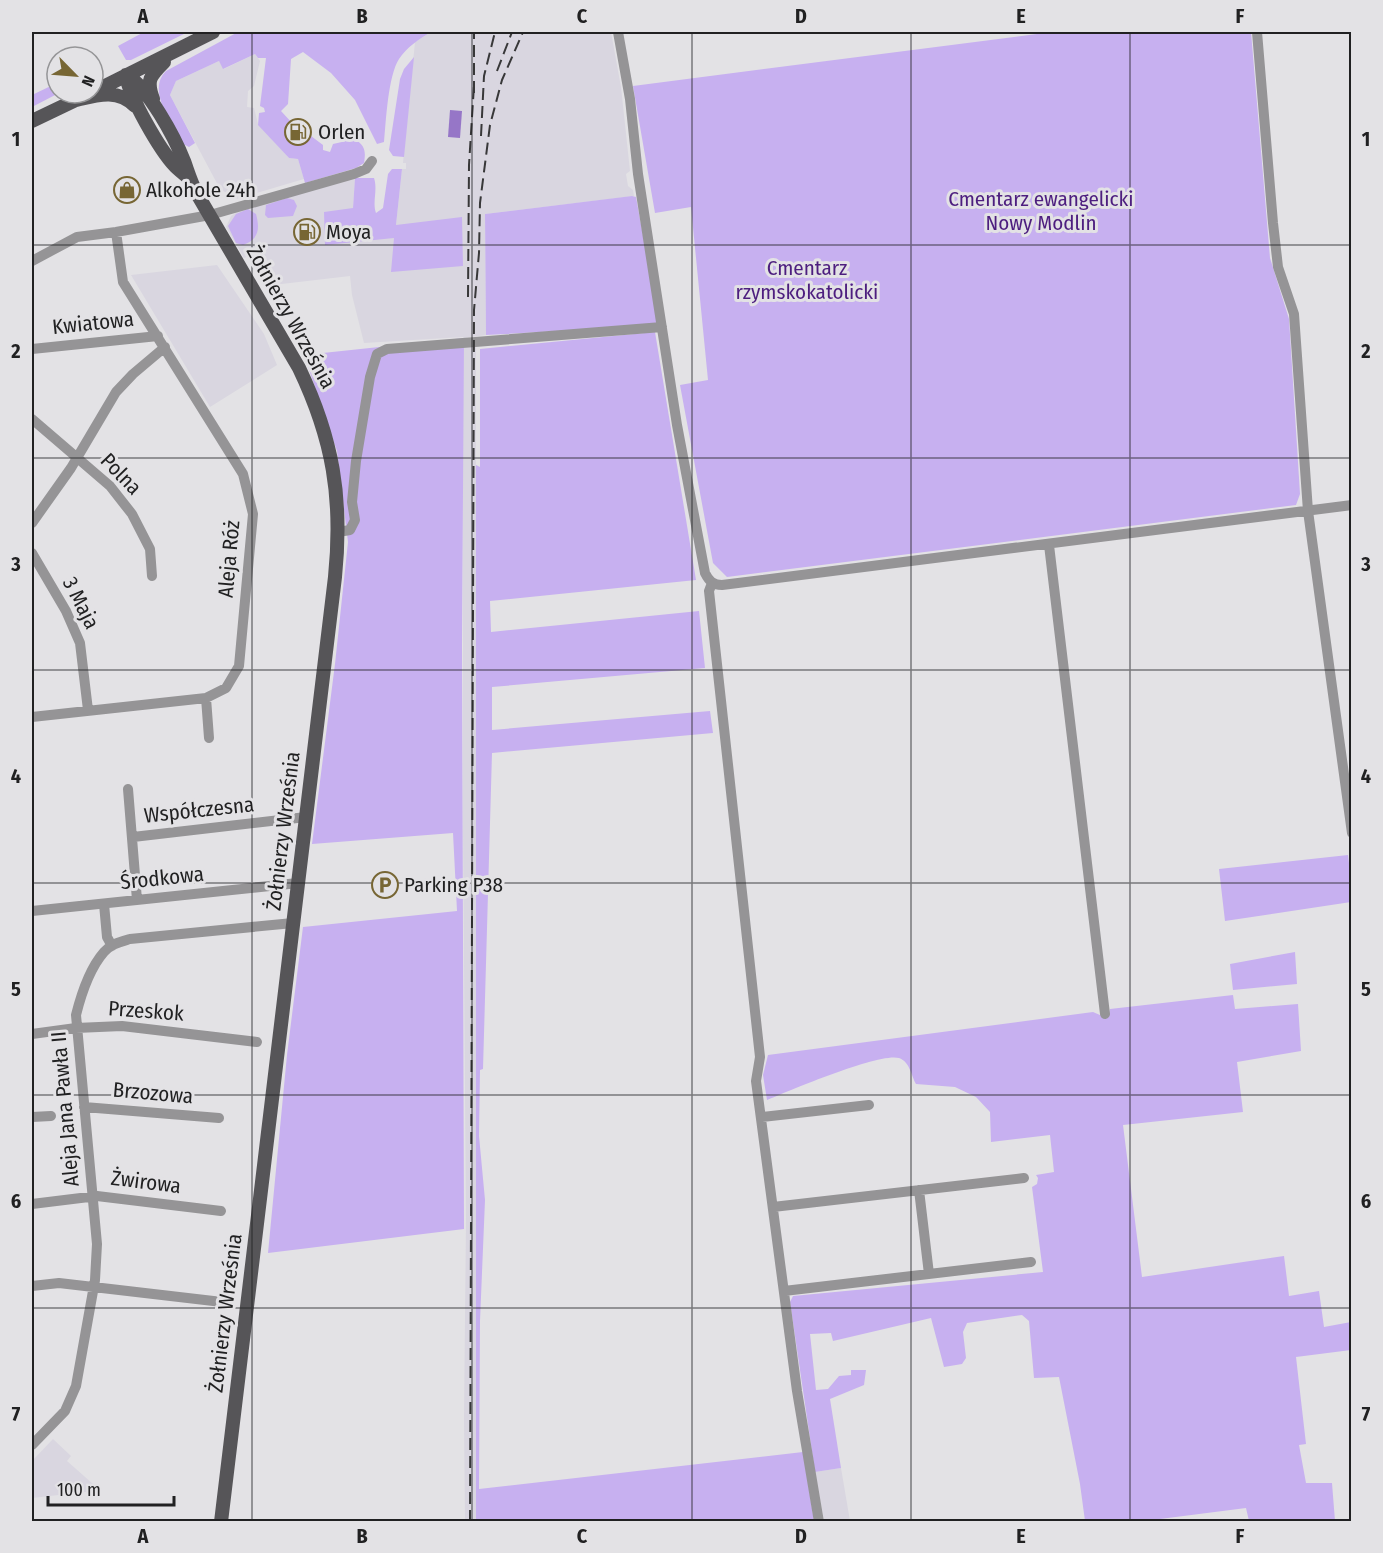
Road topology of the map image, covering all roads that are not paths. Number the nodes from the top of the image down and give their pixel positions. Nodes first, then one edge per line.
1 (213, 32) edge
2 (618, 32) edge
3 (1257, 32) edge
4 (173, 53) junction
5 (126, 75) junction
6 (105, 86) edge
7 (105, 94) edge
8 (64, 105) edge
9 (157, 110) junction
10 (140, 112) junction
11 (32, 121) edge
12 (372, 161) dead end
13 (189, 178) junction
14 (210, 215) junction
15 (116, 232) junction
16 (32, 261) edge
17 (662, 327) junction
18 (158, 336) junction
19 (165, 347) junction
20 (32, 349) edge
21 (32, 419) edge
22 (76, 458) junction
23 (1352, 506) edge
24 (1308, 511) junction
25 (32, 523) edge
26 (338, 532) junction
27 (1049, 545) junction
28 (32, 553) edge
29 (152, 576) dead end
30 (712, 583) junction
31 (206, 698) junction
32 (87, 710) junction
33 (32, 717) edge
34 (208, 738) dead end
35 (128, 789) dead end
36 (306, 817) junction
37 (1352, 832) edge
38 (133, 837) junction
39 (298, 883) junction
40 (137, 900) junction
41 (104, 904) junction
42 (32, 911) edge
43 (294, 923) junction
44 (112, 946) junction
45 (1105, 1014) dead end
46 (76, 1028) junction
47 (32, 1034) edge
48 (257, 1042) dead end
49 (869, 1105) dead end
50 (84, 1107) junction
51 (51, 1116) dead end
52 (762, 1117) junction
53 (32, 1118) edge
54 (219, 1118) dead end
55 (1024, 1178) dead end
56 (919, 1190) junction
57 (93, 1197) junction
58 (32, 1204) edge
59 (773, 1207) junction
60 (221, 1211) dead end
61 (1031, 1262) dead end
62 (929, 1274) junction
63 (32, 1286) edge
64 (93, 1286) junction
65 (784, 1291) junction
66 (222, 1302) dead end
67 (32, 1445) edge
68 (221, 1521) edge
69 (819, 1521) edge

1 - 4 main road
2 - 17 street
3 - 24 street
4 - 5 main road
4 - 9 main road
5 - 6 main road
5 - 9 main road, Żołnierzy Września
5 - 10 main road, Żołnierzy Września
7 - 10 main road
8 - 11 main road
9 - 13 main road, Żołnierzy Września
10 - 13 main road, Żołnierzy Września
12 - 14 street
13 - 14 main road, Żołnierzy Września
14 - 15 street
14 - 26 main road, Żołnierzy Września
15 - 16 street
15 - 18 street, Aleja Róż
17 - 26 street
17 - 30 street
18 - 19 street, Aleja Róż
18 - 20 street, Kwiatowa
19 - 22 street
19 - 31 street, Aleja Róż
21 - 22 street, Polna
22 - 25 street
22 - 29 street, Polna
23 - 24 street
24 - 27 street
24 - 37 street
26 - 36 main road, Żołnierzy Września
27 - 30 street
27 - 45 street
28 - 32 street, 3 Maja
30 - 52 street
31 - 32 street, Aleja Róż
31 - 34 street
32 - 33 street, Aleja Róż
35 - 38 street, Współczesna
36 - 38 street, Współczesna
36 - 39 main road, Żołnierzy Września
38 - 40 street, Współczesna
39 - 40 street, Środkowa
39 - 43 main road, Żołnierzy Września
40 - 41 street, Środkowa
41 - 42 street, Środkowa
41 - 44 street
43 - 44 street
43 - 68 main road, Żołnierzy Września
44 - 46 street, Aleja Jana Pawła II
46 - 47 street, Przeskok
46 - 48 street, Przeskok
46 - 50 street, Aleja Jana Pawła II
49 - 52 street
50 - 54 street, Brzozowa
50 - 57 street, Aleja Jana Pawła II
51 - 53 street
52 - 59 street
55 - 56 street
56 - 59 street
56 - 62 street
57 - 58 street, Żwirowa
57 - 60 street, Żwirowa
57 - 64 street, Aleja Jana Pawła II
59 - 65 street
61 - 62 street
62 - 65 street
63 - 64 street
64 - 66 street
64 - 67 street, Aleja Jana Pawła II
65 - 69 street

